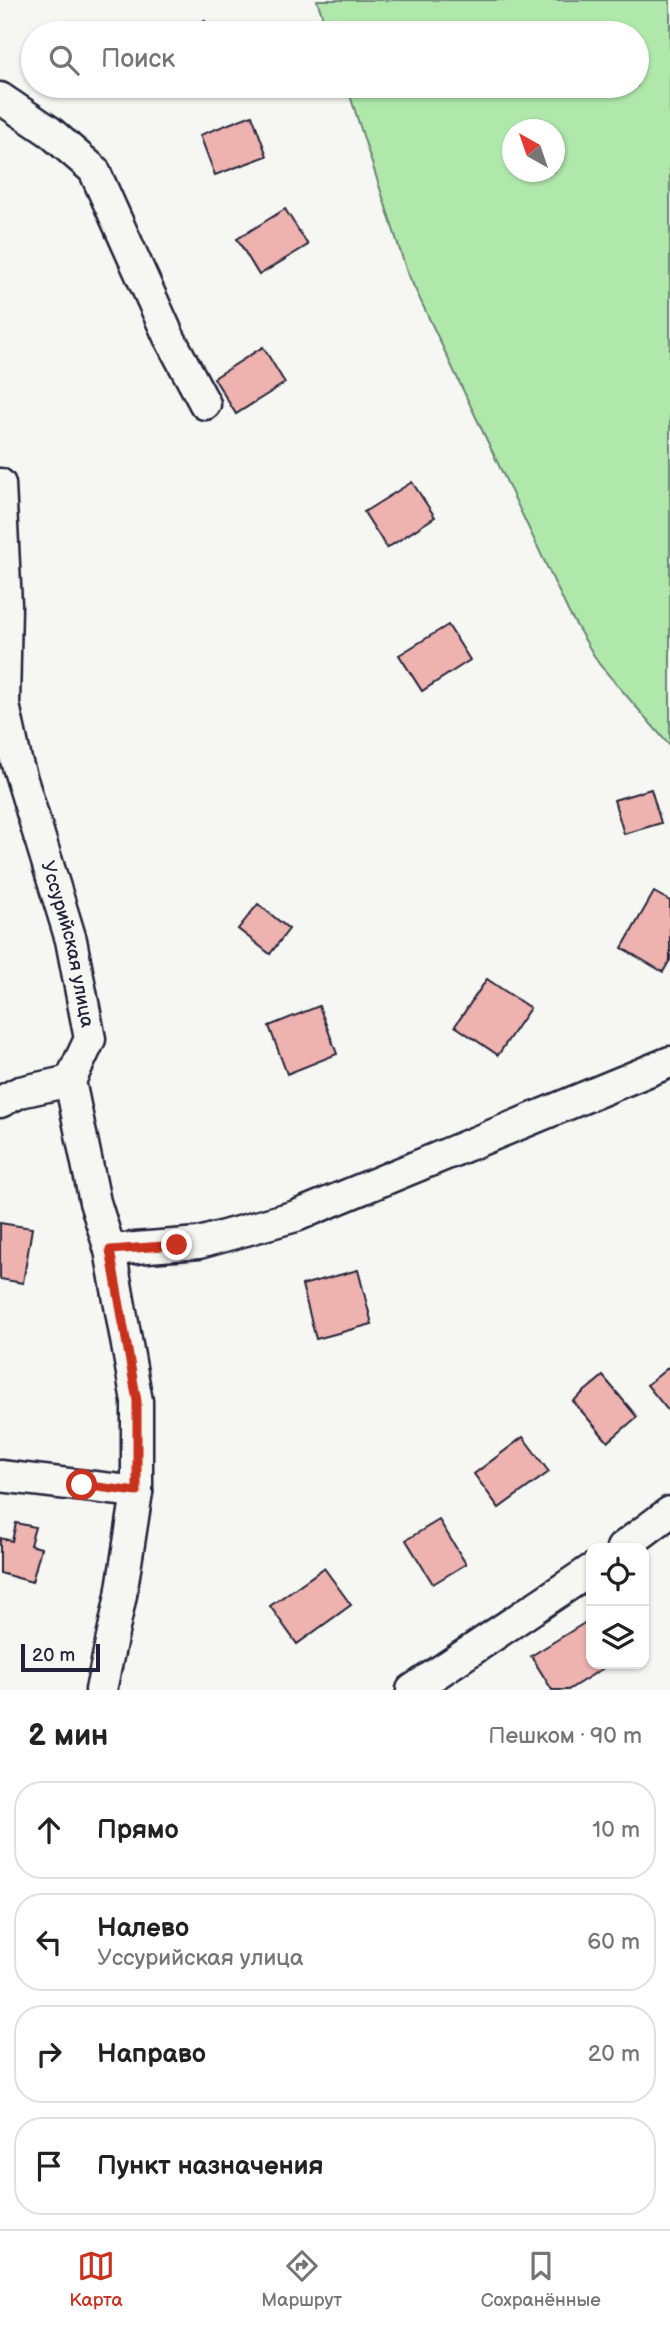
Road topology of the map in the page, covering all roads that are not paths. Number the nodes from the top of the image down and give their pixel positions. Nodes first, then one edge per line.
1 (0, 98) edge
2 (205, 404) dead end
3 (0, 484) edge
4 (670, 1062) edge
5 (71, 1082) junction
6 (0, 1102) edge
7 (110, 1250) junction
8 (0, 1476) edge
9 (137, 1492) junction
10 (670, 1512) edge
11 (629, 1543) edge
12 (586, 1573) edge
13 (102, 1690) edge
14 (412, 1690) edge

1 - 2 street
3 - 5 street, Уссурийская улица
4 - 7 street
5 - 6 street
5 - 7 street
7 - 9 street
8 - 9 street
9 - 13 street
10 - 11 street
12 - 14 street

